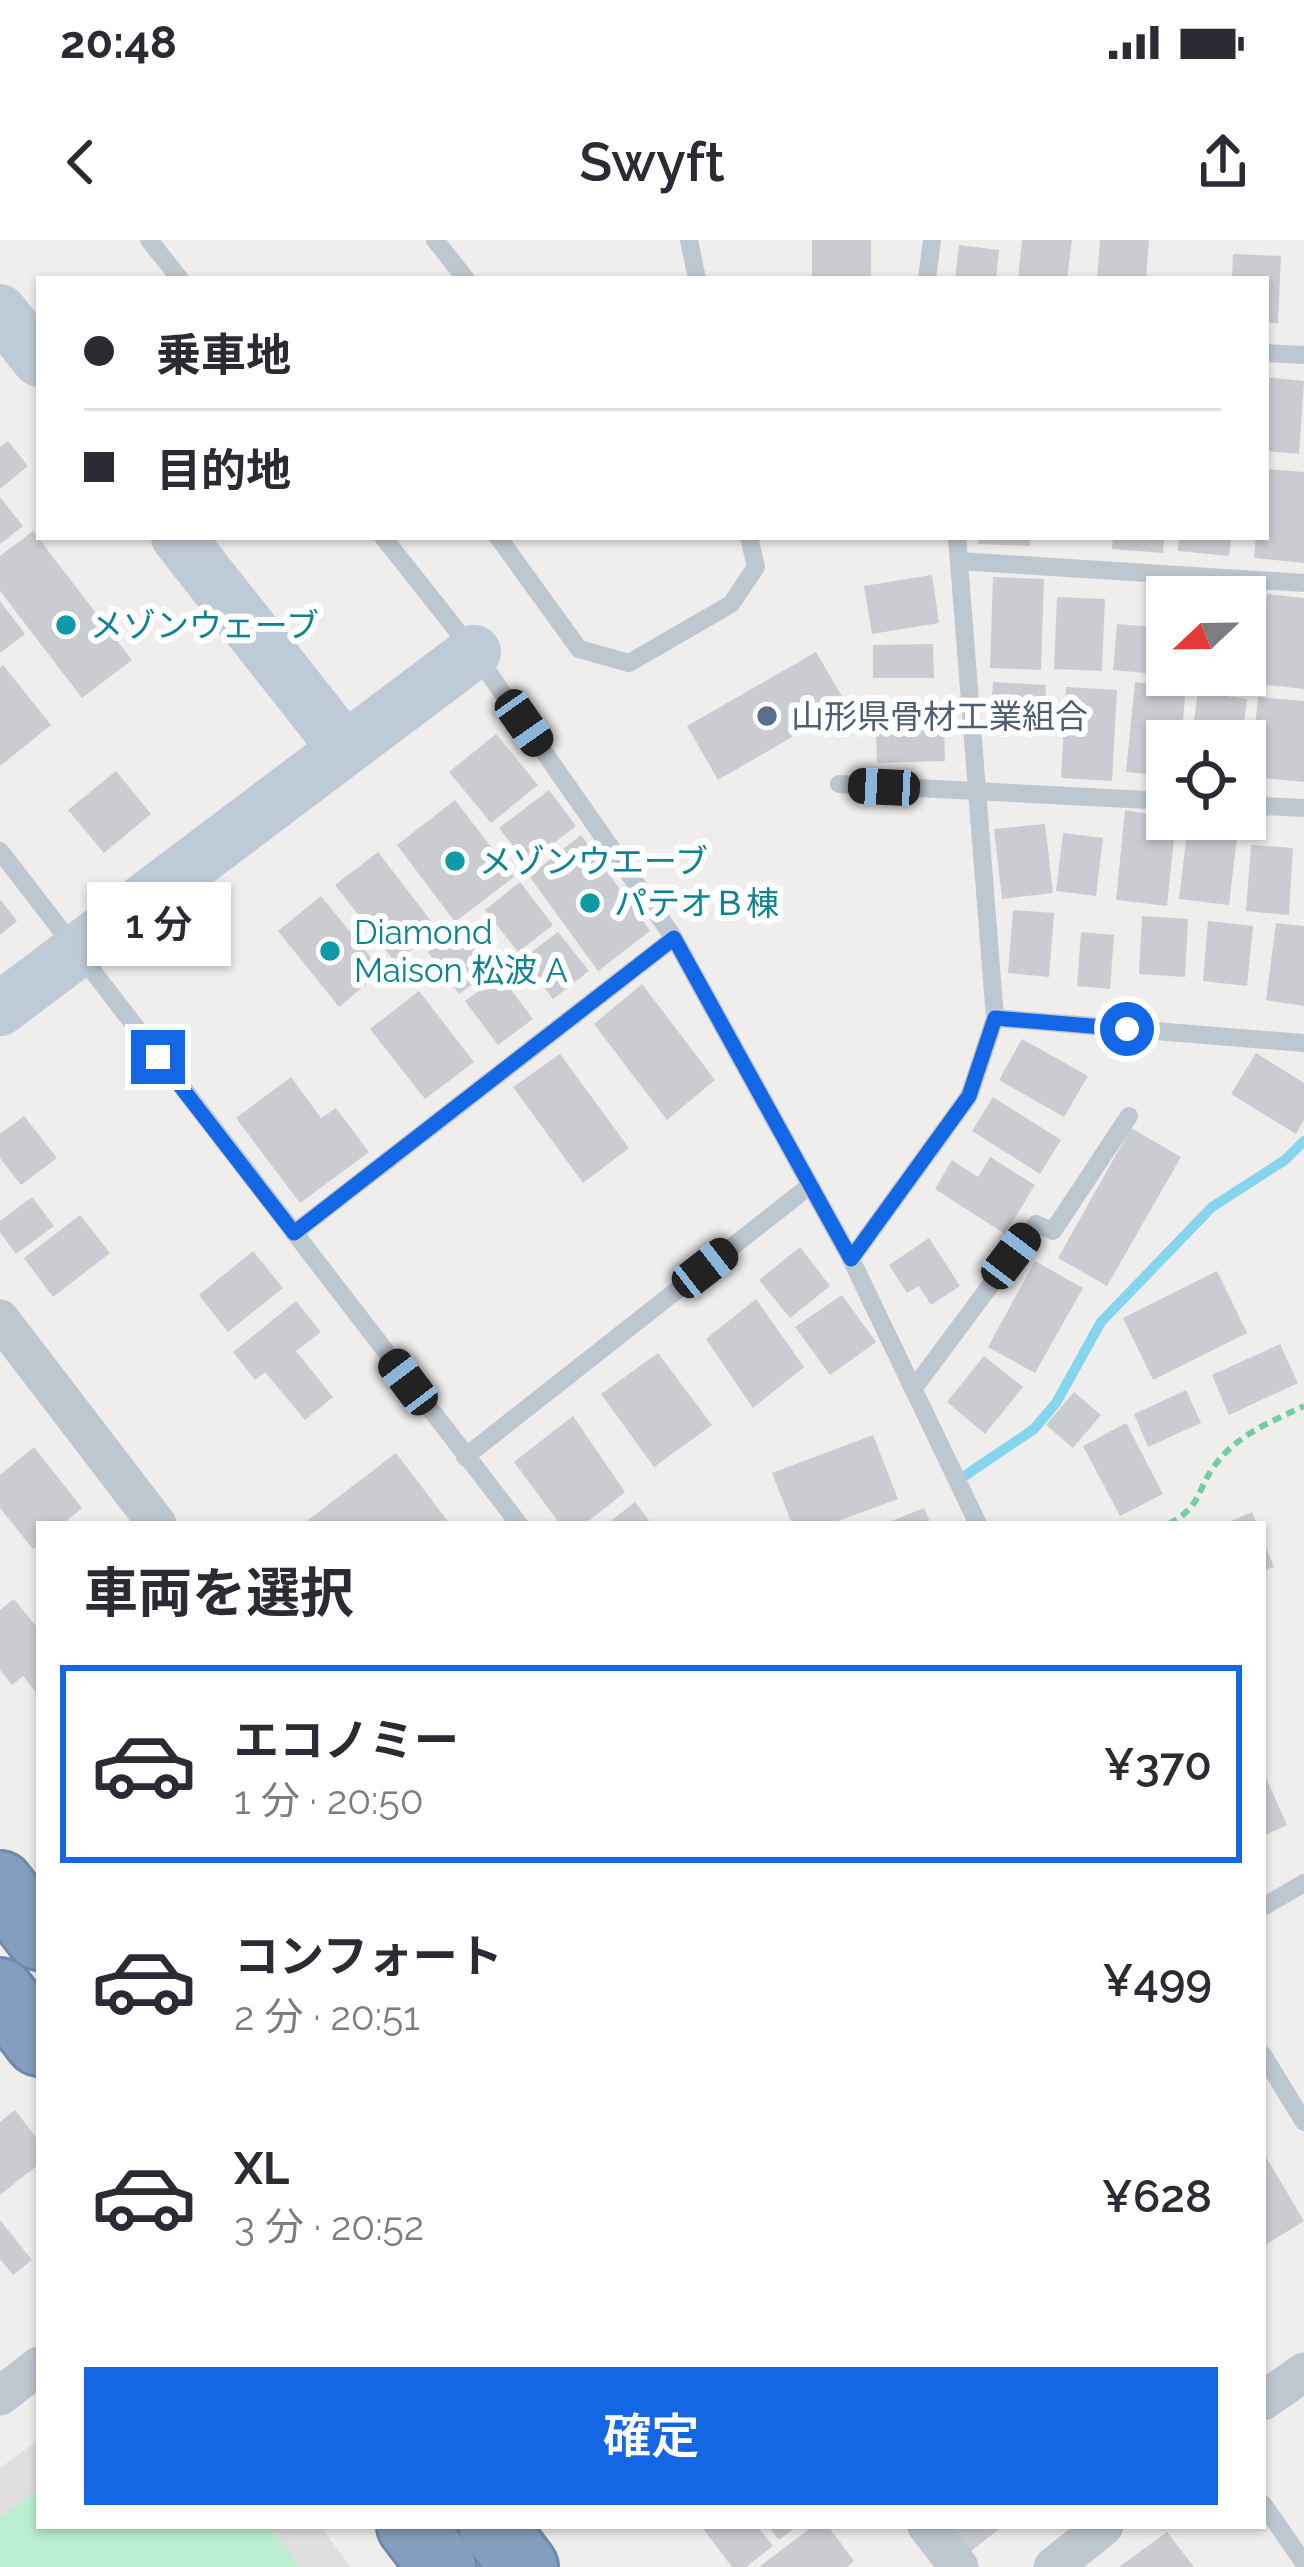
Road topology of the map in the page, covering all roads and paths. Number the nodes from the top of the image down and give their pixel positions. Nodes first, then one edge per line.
1 (149, 240) edge
2 (435, 240) edge
3 (688, 240) edge
4 (932, 240) edge
5 (178, 276) edge
6 (464, 276) edge
7 (696, 276) edge
8 (927, 276) edge
9 (0, 311) edge
10 (1269, 353) edge
11 (36, 356) edge
12 (1304, 356) edge
13 (180, 540) edge
14 (385, 540) edge
15 (500, 540) edge
16 (750, 540) edge
17 (957, 540) edge
18 (959, 561) junction
19 (1304, 583) edge
20 (474, 652) junction
21 (345, 749) junction
22 (838, 784) dead end
23 (975, 791) junction
24 (1146, 800) edge
25 (1266, 806) edge
26 (1304, 808) edge
27 (0, 851) edge
28 (674, 938) junction
29 (77, 951) junction
30 (0, 1009) edge
31 (995, 1018) junction
32 (1304, 1043) edge
33 (1129, 1116) dead end
34 (808, 1187) junction
35 (294, 1233) junction
36 (851, 1259) junction
37 (0, 1319) edge
38 (914, 1388) junction
39 (1304, 1406) edge
40 (465, 1457) junction
41 (155, 1521) edge
42 (517, 1521) edge
43 (977, 1521) edge
44 (1174, 1521) edge
45 (1304, 1883) edge
46 (0, 1886) edge
47 (1266, 1905) edge
48 (36, 1932) edge
49 (0, 1991) edge
50 (36, 2038) edge
51 (1266, 2060) edge
52 (1304, 2122) edge
53 (36, 2368) edge
54 (1304, 2372) edge
55 (0, 2396) edge
56 (1266, 2400) edge
57 (1266, 2508) edge
58 (413, 2529) edge
59 (495, 2529) edge
60 (929, 2529) edge
61 (1100, 2529) edge
62 (1304, 2564) edge
63 (442, 2567) edge
64 (524, 2567) edge
65 (959, 2567) edge
66 (1053, 2567) edge

1 - 5 lane
2 - 6 lane
3 - 7 lane
4 - 8 lane
9 - 11 main road
10 - 12 lane
13 - 21 main road
14 - 20 lane
15 - 16 lane
17 - 18 lane
18 - 19 lane
18 - 23 lane
20 - 21 main road
20 - 28 lane
21 - 29 main road
22 - 23 lane
23 - 24 lane
23 - 31 lane
25 - 26 lane
27 - 29 lane
28 - 34 lane
28 - 35 lane
29 - 30 main road
29 - 35 lane
31 - 32 lane
31 - 36 lane
33 - 38 lane
34 - 36 lane
34 - 40 lane
35 - 40 lane
36 - 38 lane
37 - 41 street
38 - 43 lane
39 - 44 path
40 - 42 lane
45 - 47 lane
46 - 48 highway
49 - 50 highway
51 - 52 lane
53 - 55 street
54 - 56 street
57 - 62 lane
58 - 63 highway
59 - 64 highway
60 - 65 street
61 - 66 street

